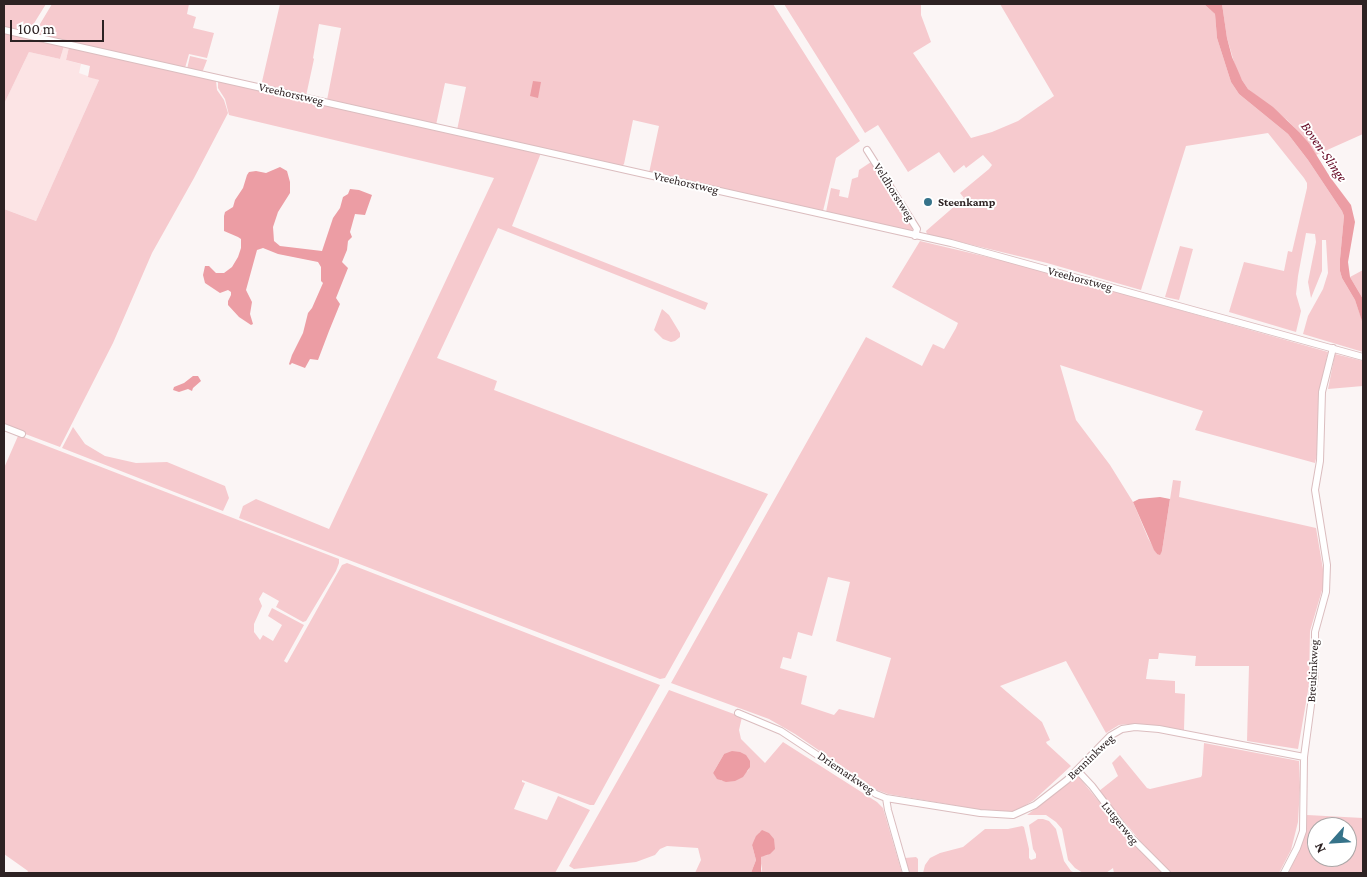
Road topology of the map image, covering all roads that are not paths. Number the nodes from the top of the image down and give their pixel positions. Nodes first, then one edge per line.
1 (4, 30) edge
2 (867, 150) dead end
3 (915, 236) junction
4 (1333, 348) junction
5 (1363, 357) edge
6 (4, 428) edge
7 (22, 434) dead end
8 (738, 713) dead end
9 (1304, 757) junction
10 (1076, 770) junction
11 (886, 798) junction
12 (906, 873) edge
13 (1167, 873) edge
14 (1284, 873) edge

1 - 3 street, Vreehorstweg
2 - 3 street, Veldhorstweg
3 - 4 street, Vreehorstweg
4 - 5 street, Vreehorstweg
4 - 9 street, Breukinkweg
6 - 7 street
8 - 11 street, Driemarkweg
9 - 10 street, Benninkweg
9 - 14 street, Breukinkweg
10 - 11 street, Benninkweg
10 - 13 street, Lutgerweg
11 - 12 street, Driemarkweg

